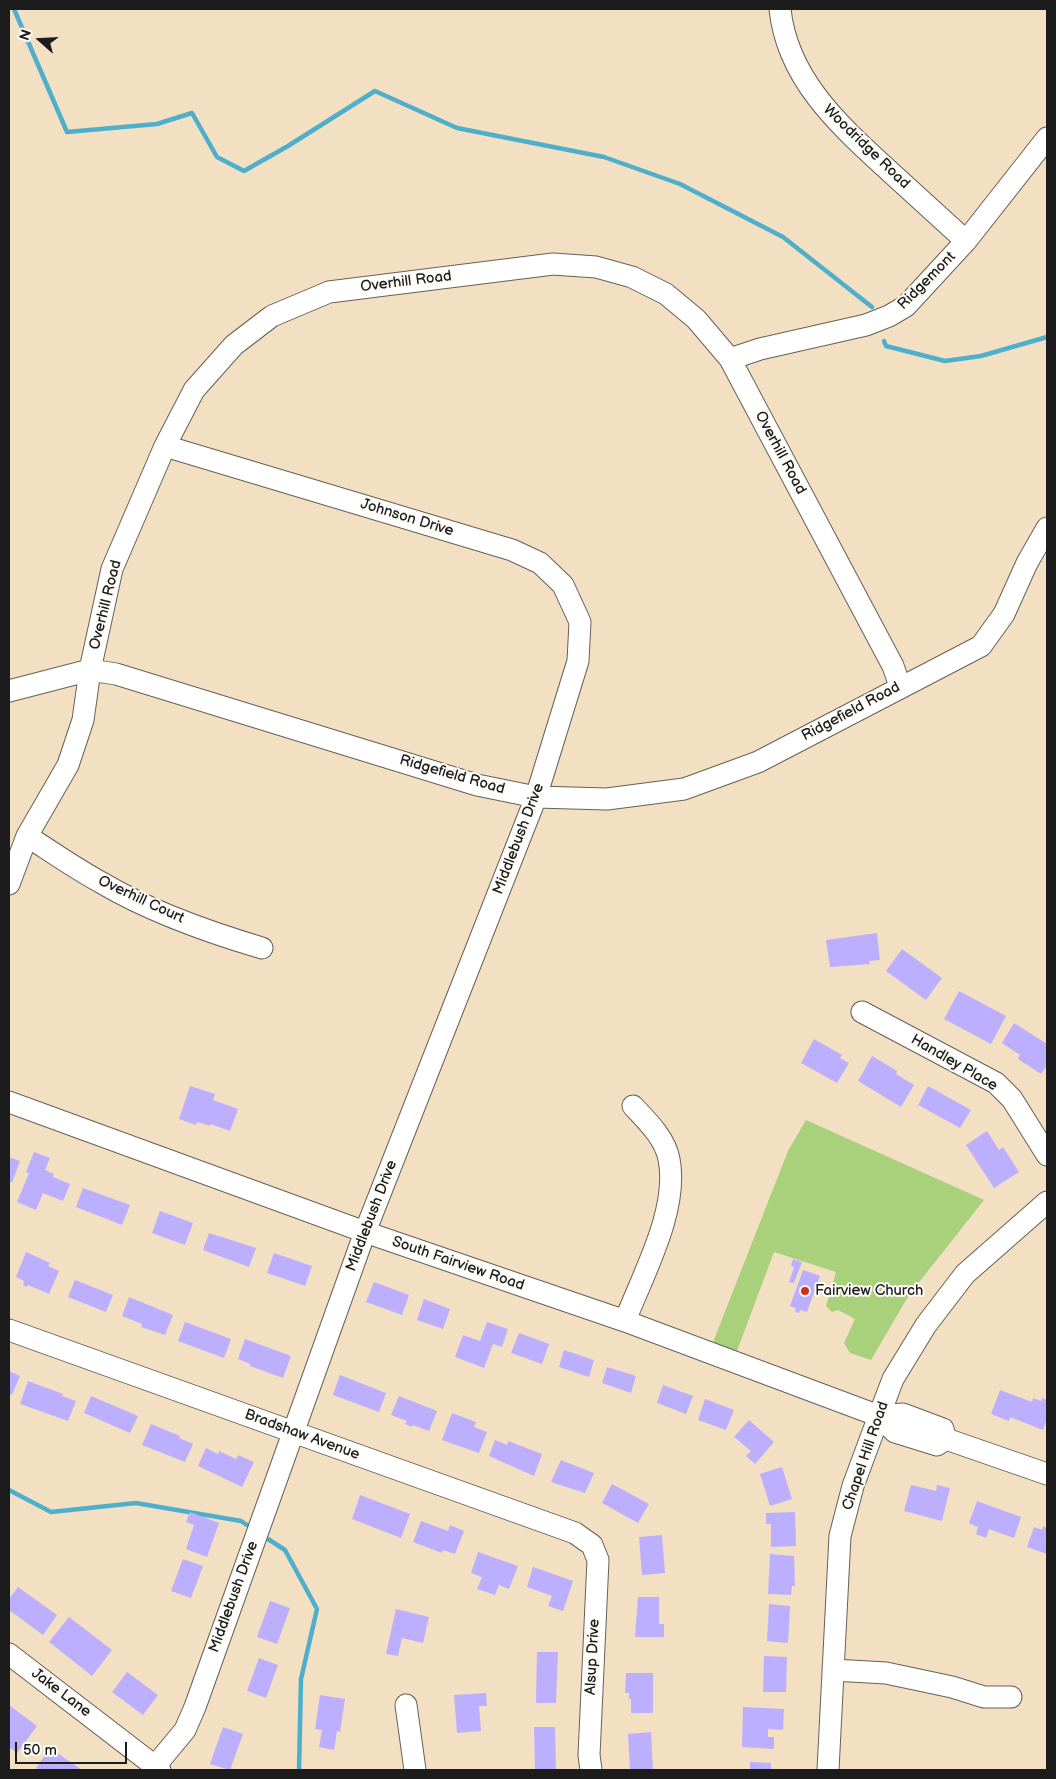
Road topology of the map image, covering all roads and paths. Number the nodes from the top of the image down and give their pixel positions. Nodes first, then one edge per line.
1 (780, 9) edge
2 (1047, 138) edge
3 (966, 240) junction
4 (730, 359) junction
5 (165, 446) junction
6 (1047, 528) edge
7 (578, 661) joint
8 (90, 670) junction
9 (900, 686) junction
10 (9, 691) edge
11 (536, 797) junction
12 (27, 836) junction
13 (9, 850) edge
14 (9, 884) edge
15 (262, 948) dead end
16 (862, 1012) dead end
17 (9, 1102) edge
18 (632, 1106) dead end
19 (1047, 1156) edge
20 (1047, 1202) edge
21 (365, 1232) junction
22 (625, 1321) junction
23 (9, 1330) edge
24 (879, 1416) junction
25 (294, 1432) junction
26 (1047, 1474) edge
27 (592, 1545) joint
28 (9, 1654) edge
29 (833, 1670) junction
30 (1011, 1697) dead end
31 (406, 1705) dead end
32 (158, 1768) edge
33 (415, 1770) edge
34 (591, 1770) edge
35 (828, 1770) edge

1 - 3 street, Woodridge Road
2 - 3 street, Ridgemont
3 - 4 street, Ridgemont
4 - 5 street, Overhill Road
4 - 9 street, Overhill Road
5 - 7 street, Johnson Drive
5 - 8 street, Overhill Road
6 - 9 street, Ridgefield Road
7 - 11 street, Middlebush Drive
8 - 10 street, Ridgefield Road
8 - 11 street, Ridgefield Road
8 - 12 street, Overhill Road
9 - 11 street, Ridgefield Road
11 - 21 street, Middlebush Drive
12 - 13 street, Overhill Road
12 - 14 street, Overhill Road
12 - 15 street, Overhill Court
16 - 19 street, Handley Place
17 - 21 street, South Fairview Road
18 - 22 street
20 - 24 street, Chapel Hill Road
21 - 22 street, South Fairview Road
21 - 25 street, Middlebush Drive
22 - 24 street, South Fairview Road
23 - 25 street, Bradshaw Avenue
24 - 26 street
24 - 29 street, Chapel Hill Road
25 - 27 street, Bradshaw Avenue
25 - 32 street, Middlebush Drive
27 - 34 street, Alsup Drive
28 - 32 street, Jake Lane
29 - 30 street
29 - 35 street, Chapel Hill Road
31 - 33 street

